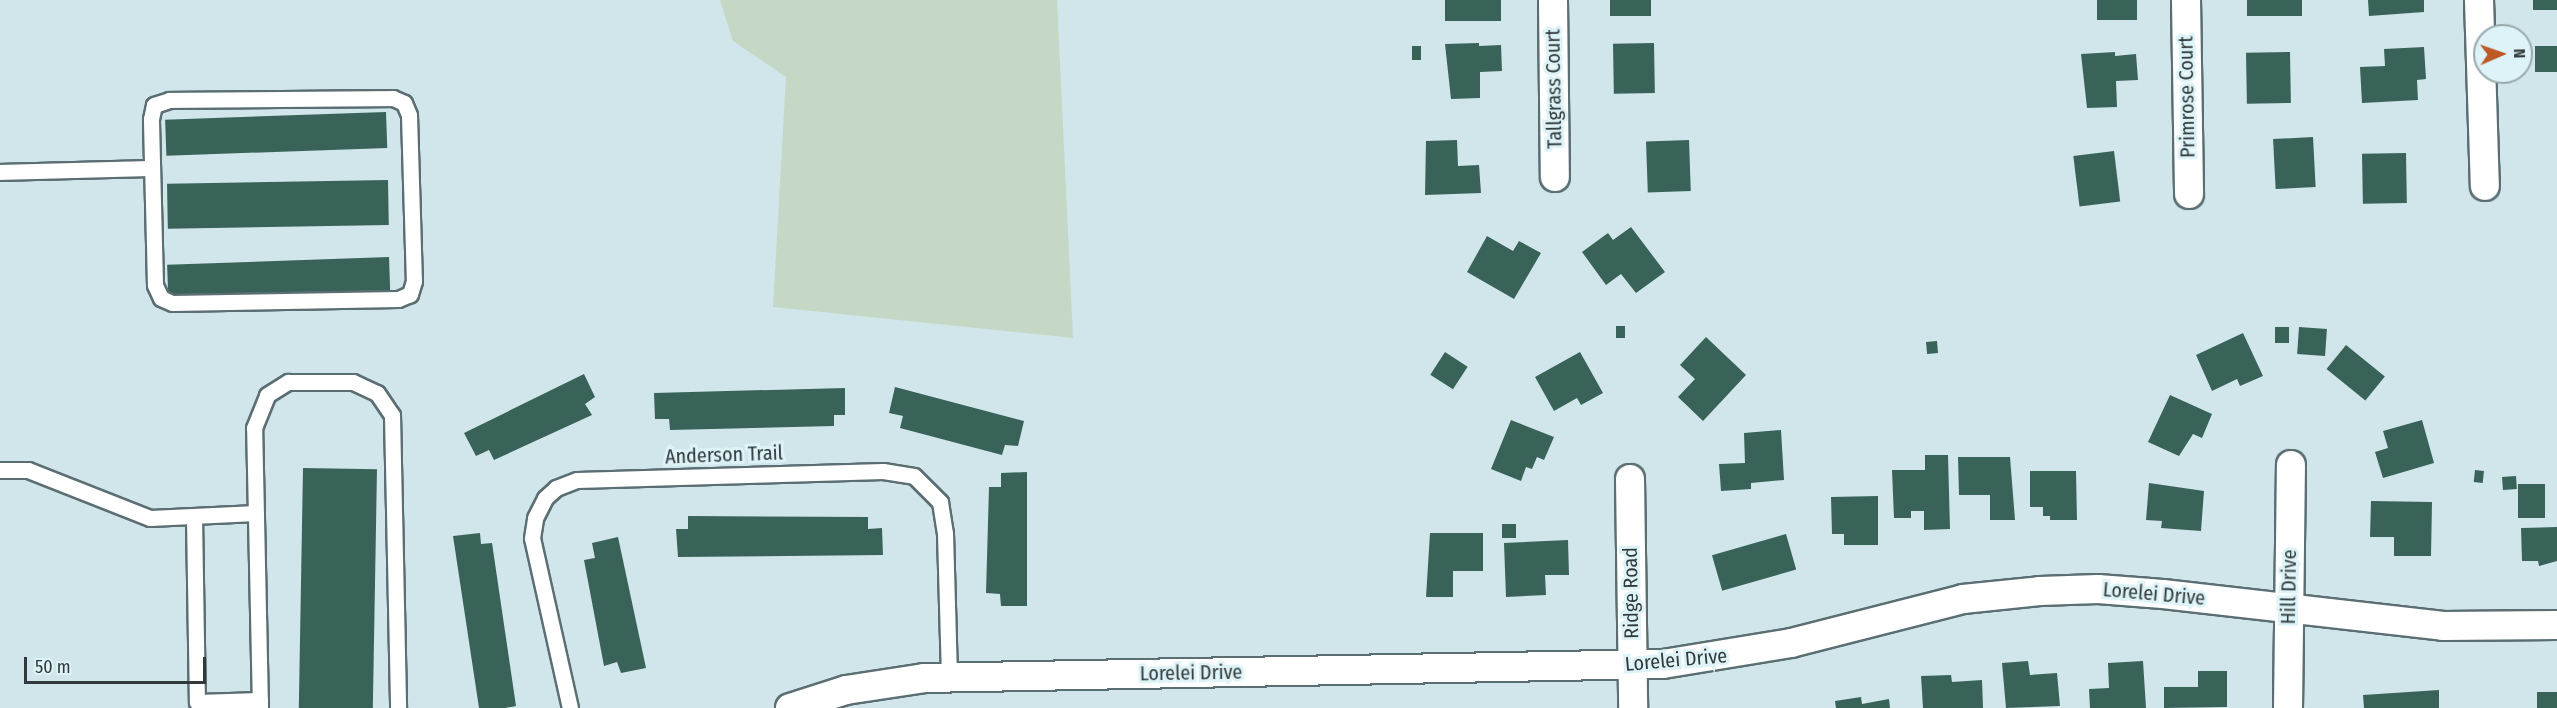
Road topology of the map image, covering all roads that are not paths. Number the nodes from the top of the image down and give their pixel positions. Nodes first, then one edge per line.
1 (1553, 0) edge
2 (2186, 0) edge
3 (2479, 0) edge
4 (152, 168) junction
5 (0, 172) edge
6 (1556, 177) dead end
7 (2485, 186) dead end
8 (2188, 194) dead end
9 (2291, 465) dead end
10 (0, 470) edge
11 (1630, 479) dead end
12 (256, 513) junction
13 (194, 516) junction
14 (2288, 608) junction
15 (2557, 625) edge
16 (1632, 665) junction
17 (949, 677) junction
18 (260, 704) edge
19 (398, 708) edge
20 (570, 708) edge
21 (790, 708) edge
22 (1633, 708) edge
23 (2288, 708) edge

1 - 6 street, Tallgrass Court
2 - 8 street, Primrose Court
3 - 7 street
4 - 4 lane
4 - 5 lane
9 - 14 street, Hill Drive
10 - 13 lane
11 - 16 street, Ridge Road
12 - 13 lane
12 - 18 lane
12 - 19 lane
13 - 18 lane
14 - 15 street, Lorelei Drive
14 - 16 street, Lorelei Drive
14 - 23 street, Hill Drive
16 - 17 street, Lorelei Drive
16 - 22 street, Ridge Road
17 - 20 lane, Anderson Trail
17 - 21 street, Lorelei Drive

